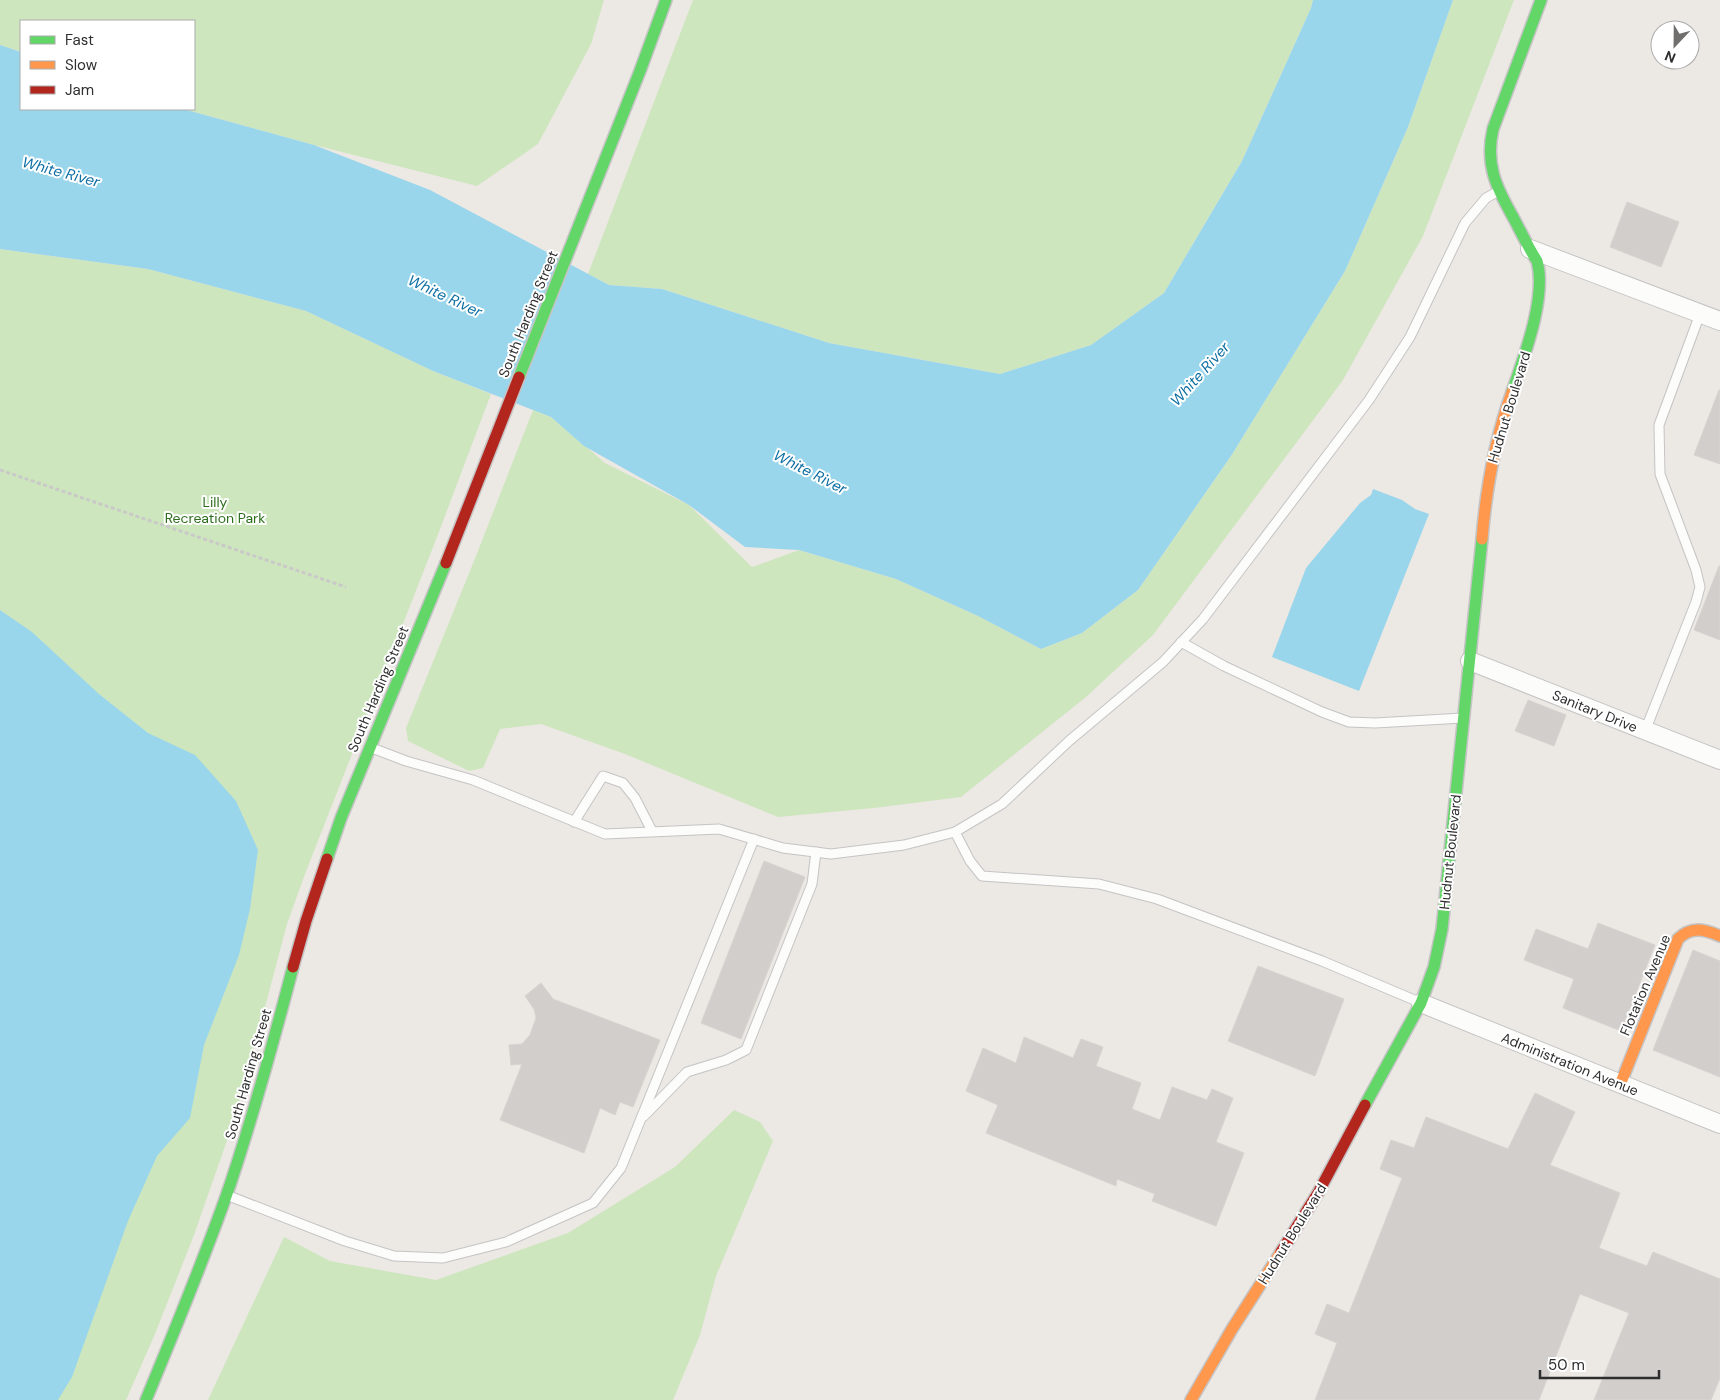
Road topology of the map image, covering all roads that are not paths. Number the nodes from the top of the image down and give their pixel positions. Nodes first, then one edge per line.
1 (666, 0) edge
2 (1541, 0) edge
3 (1499, 191) junction
4 (1530, 249) junction
5 (1700, 314) junction
6 (1720, 321) edge
7 (1181, 642) junction
8 (1470, 661) junction
9 (1464, 718) junction
10 (1645, 730) junction
11 (370, 747) junction
12 (1720, 760) edge
13 (574, 822) junction
14 (652, 831) junction
15 (955, 832) junction
16 (754, 839) junction
17 (816, 852) junction
18 (1720, 936) edge
19 (1421, 1003) junction
20 (1620, 1085) junction
21 (641, 1119) junction
22 (1720, 1124) edge
23 (227, 1195) junction
24 (146, 1400) edge
25 (1190, 1400) edge

1 - 11 street, South Harding Street
2 - 3 street, Hudnut Boulevard
3 - 4 street, Hudnut Boulevard
3 - 7 lane
4 - 5 street
4 - 8 street, Hudnut Boulevard
5 - 6 street
5 - 10 lane
7 - 9 lane
7 - 15 lane
8 - 9 street, Hudnut Boulevard
8 - 10 street, Sanitary Drive
9 - 19 street, Hudnut Boulevard
10 - 12 street, Sanitary Drive
11 - 13 lane
11 - 23 street, South Harding Street
13 - 14 lane
13 - 14 lane
14 - 16 lane
15 - 17 lane
15 - 19 lane
16 - 17 lane
16 - 21 lane
17 - 21 lane
18 - 20 street, Flotation Avenue
19 - 20 street, Administration Avenue
19 - 25 street, Hudnut Boulevard
20 - 22 street, Administration Avenue
21 - 23 lane
23 - 24 street, South Harding Street

